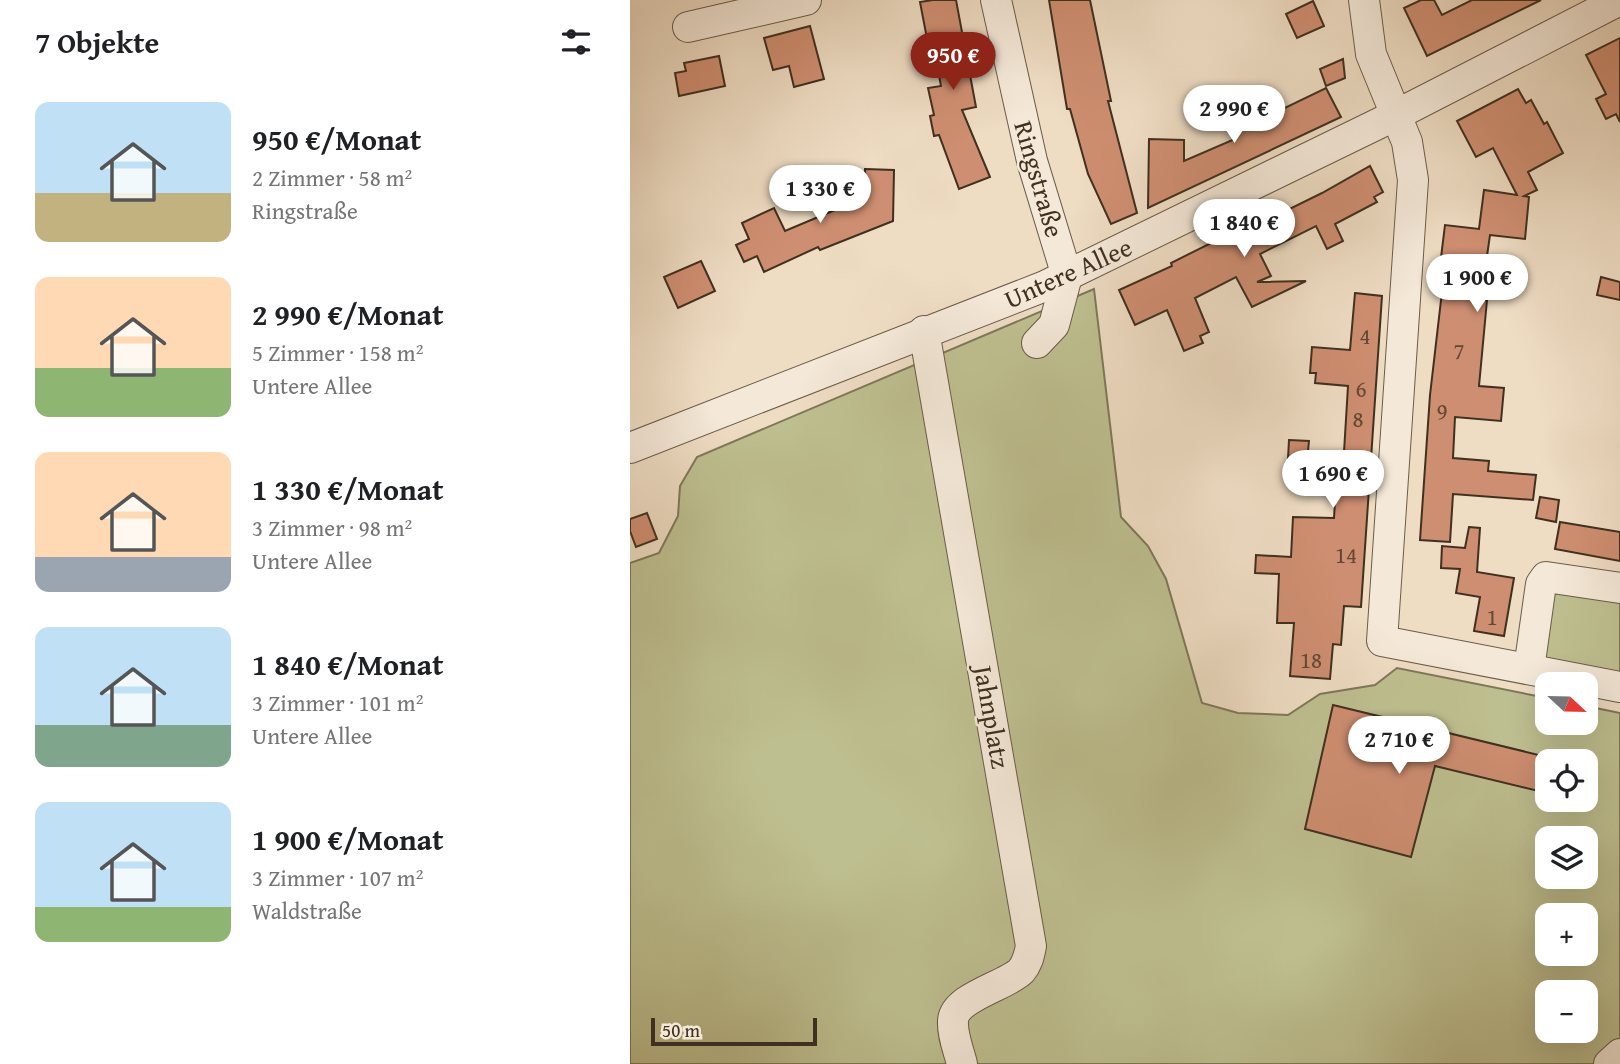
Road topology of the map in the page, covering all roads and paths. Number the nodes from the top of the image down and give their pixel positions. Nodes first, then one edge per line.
1 (806, 0) edge
2 (996, 0) edge
3 (1364, 0) edge
4 (1620, 0) edge
5 (688, 27) dead end
6 (1396, 115) junction
7 (1067, 276) junction
8 (924, 331) junction
9 (1037, 343) dead end
10 (641, 444) edge
11 (1620, 588) edge
12 (1529, 669) junction
13 (1620, 687) edge
14 (1620, 1054) edge
15 (962, 1064) edge
16 (1609, 1064) edge

1 - 5 street
2 - 7 street, Ringstraße
3 - 6 street
4 - 6 street, Untere Allee
6 - 7 street, Untere Allee
6 - 12 street
7 - 8 street, Untere Allee
7 - 9 street
8 - 10 street, Untere Allee
8 - 15 street, Jahnplatz
11 - 12 street
12 - 13 street
14 - 16 street

